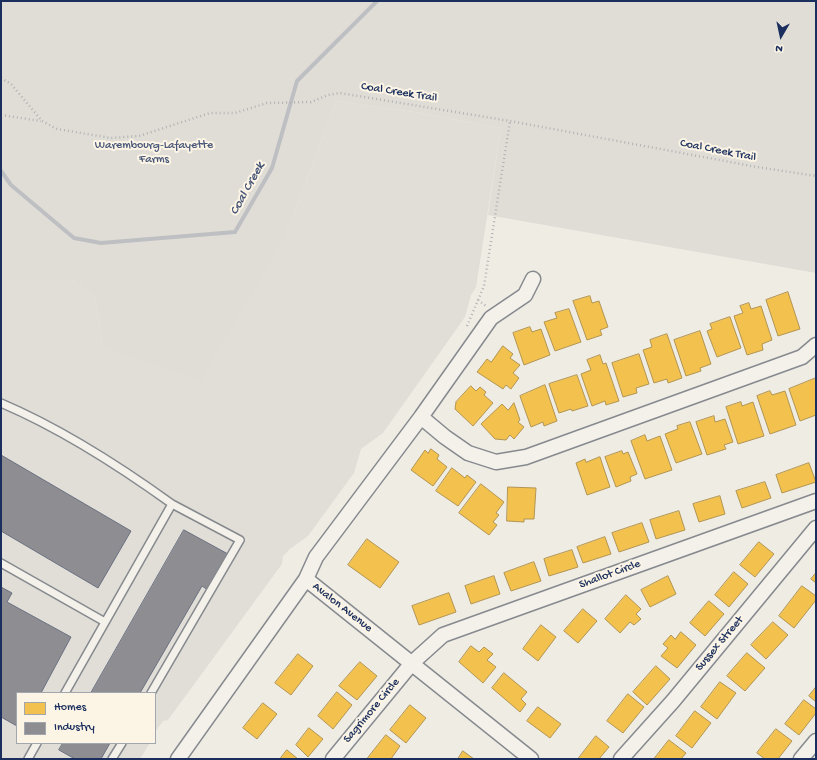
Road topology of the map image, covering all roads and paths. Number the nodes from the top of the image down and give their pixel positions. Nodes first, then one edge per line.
1 (1, 78) edge
2 (1, 116) edge
3 (42, 121) junction
4 (510, 121) junction
5 (816, 176) edge
6 (533, 279) dead end
7 (466, 328) dead end
8 (816, 346) edge
9 (1, 403) edge
10 (421, 417) junction
11 (816, 501) edge
12 (172, 504) junction
13 (816, 528) edge
14 (1, 563) edge
15 (306, 579) junction
16 (105, 622) junction
17 (412, 663) junction
18 (66, 692) edge
19 (152, 692) edge
20 (816, 741) edge
21 (36, 744) edge
22 (121, 744) edge
23 (522, 756) edge
24 (28, 759) edge
25 (112, 759) edge
26 (178, 759) edge
27 (333, 759) edge
28 (621, 759) edge
29 (801, 759) edge

1 - 3 path, Coal Creek Trail
2 - 3 path
3 - 4 path, Coal Creek Trail
4 - 5 path, Coal Creek Trail
4 - 7 path
6 - 10 street
8 - 10 street
9 - 12 lane
10 - 15 street
11 - 17 street, Shallot Circle
12 - 16 lane
12 - 19 lane
13 - 28 street, Sussex Street
14 - 16 lane
15 - 17 street, Avalon Avenue
15 - 26 street, Avalon Avenue
16 - 18 lane
17 - 23 street, Avalon Avenue
17 - 27 street, Sagrimore Circle
20 - 29 street
21 - 24 lane
22 - 25 lane

